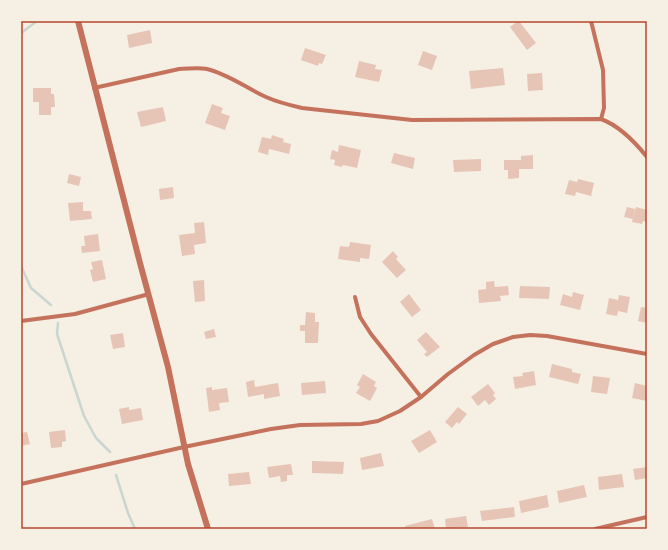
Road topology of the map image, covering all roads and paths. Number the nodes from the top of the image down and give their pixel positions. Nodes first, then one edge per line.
1 (78, 21) edge
2 (591, 21) edge
3 (94, 88) junction
4 (601, 119) junction
5 (647, 157) edge
6 (149, 294) junction
7 (355, 297) dead end
8 (21, 321) edge
9 (647, 354) edge
10 (421, 397) junction
11 (184, 447) junction
12 (21, 484) edge
13 (647, 517) edge
14 (208, 529) edge
15 (595, 529) edge

1 - 3 street
2 - 4 street
3 - 4 street
3 - 6 street
4 - 5 street
6 - 8 street
6 - 11 street
7 - 10 street
9 - 10 street
10 - 11 street
11 - 12 street
11 - 14 street
13 - 15 street

